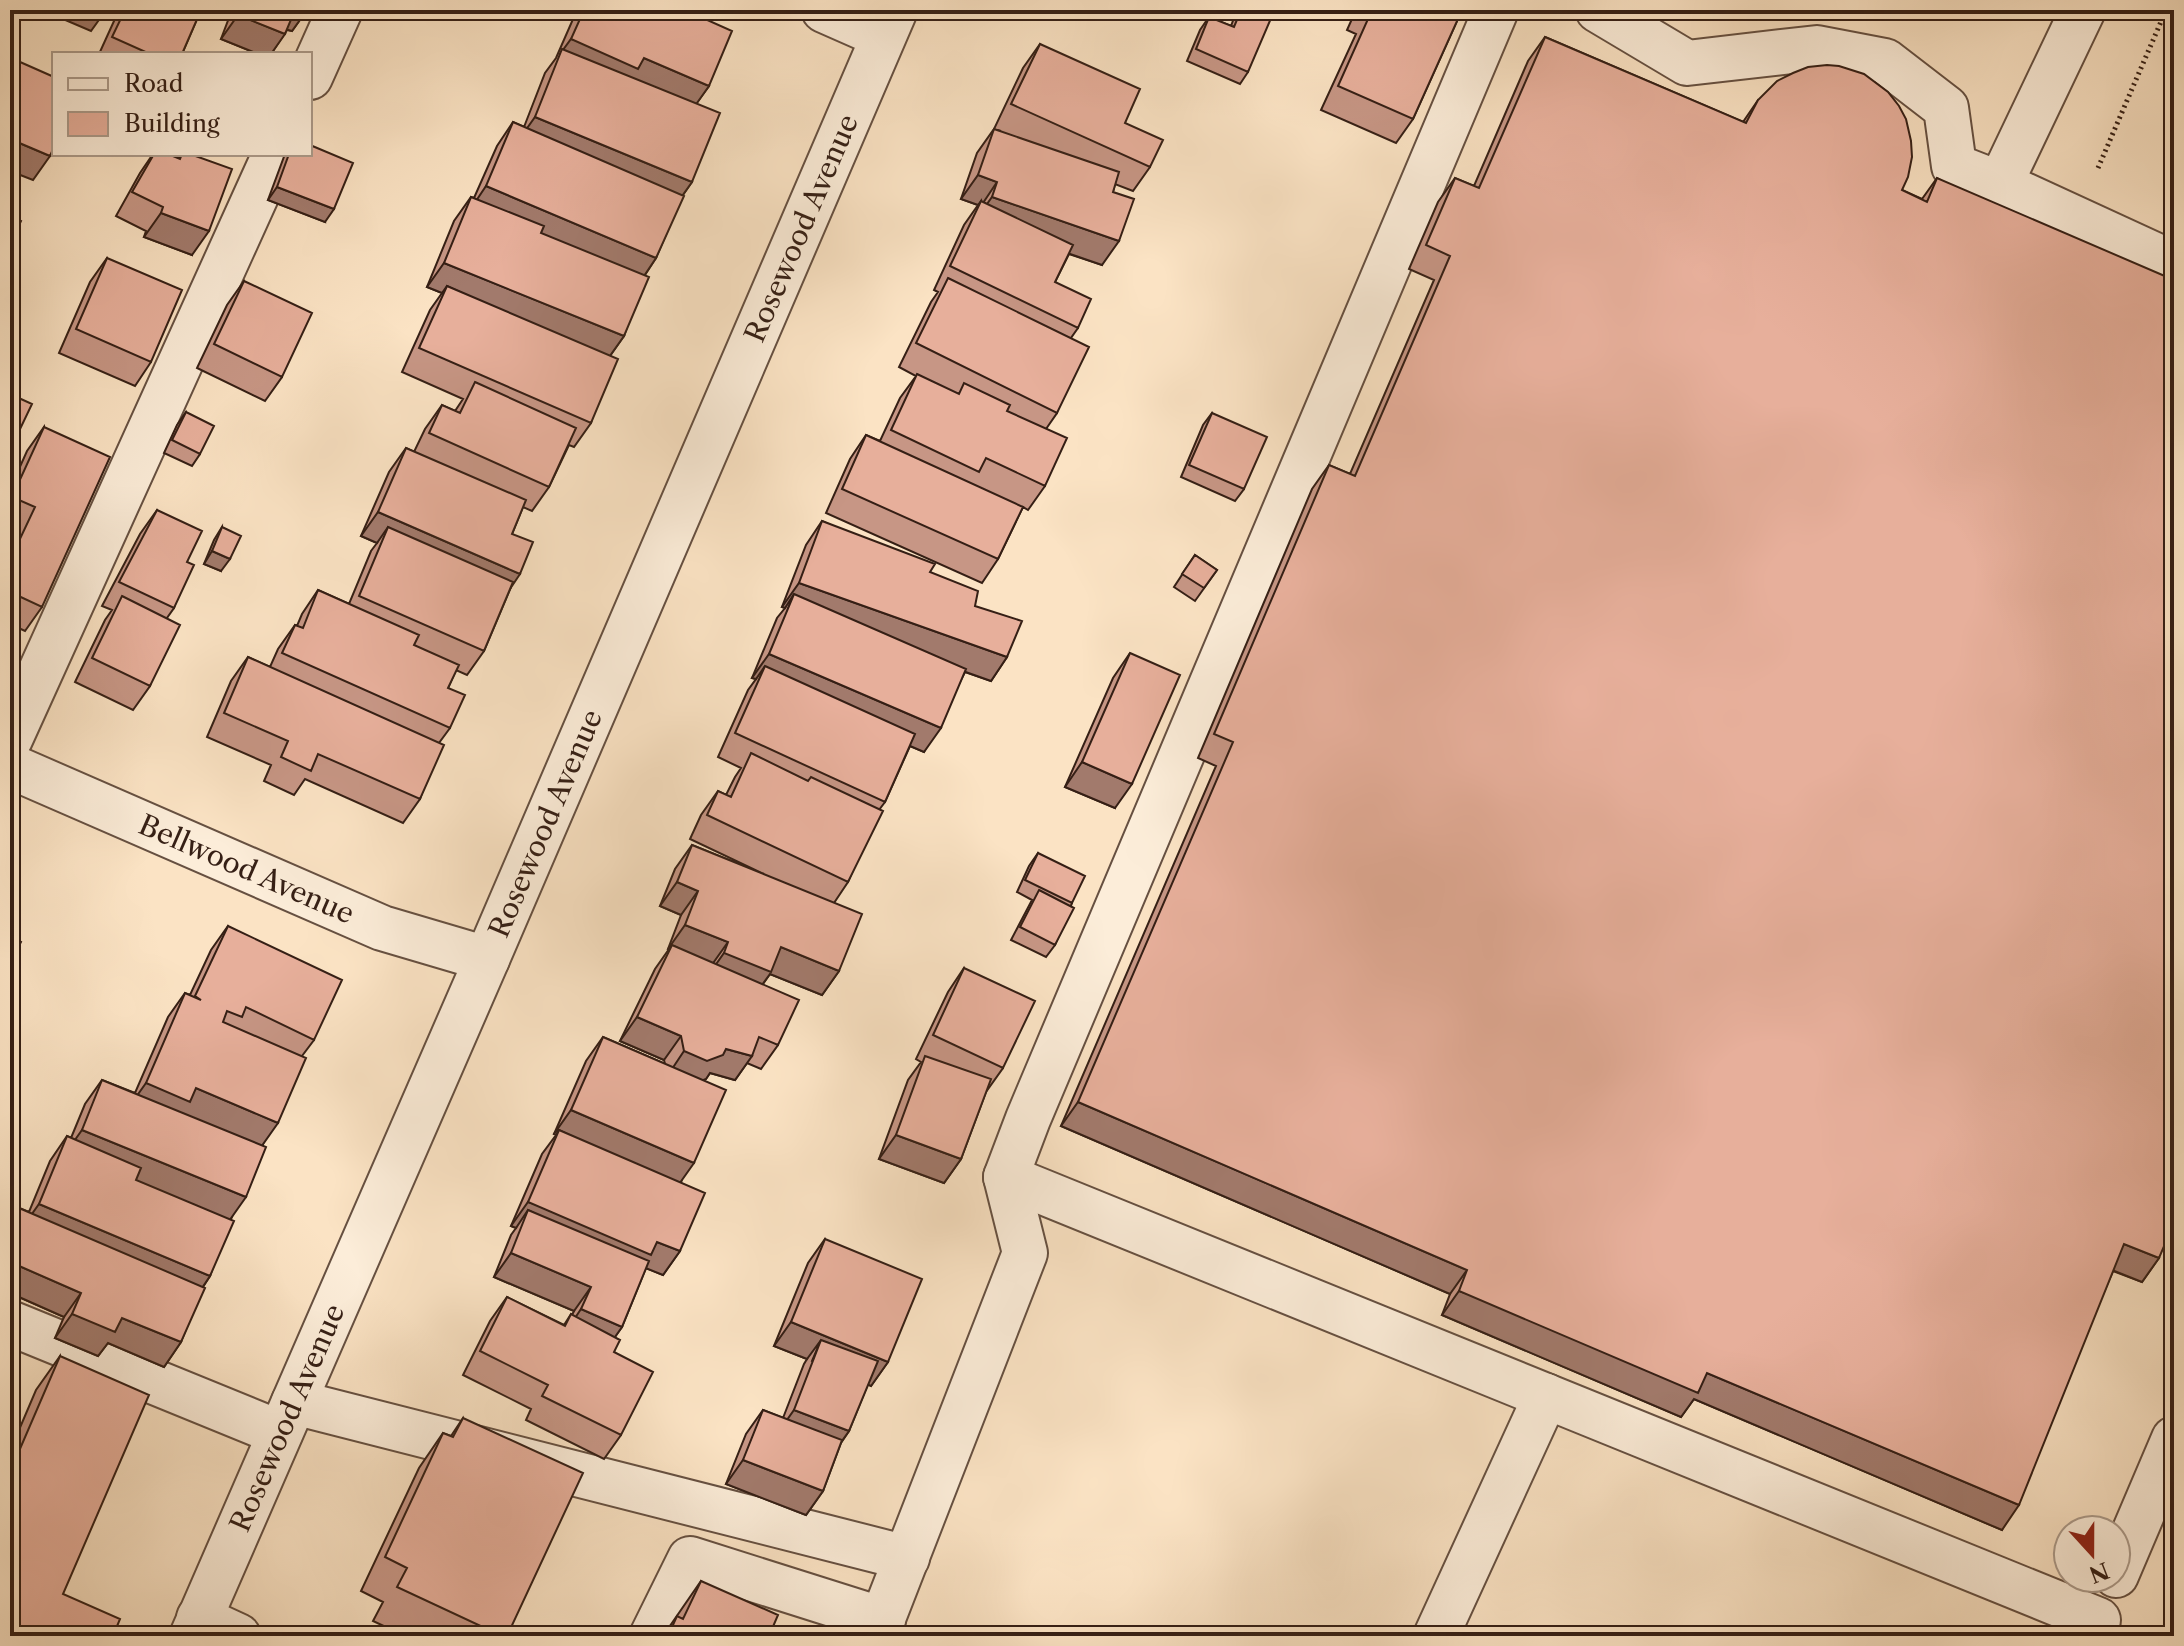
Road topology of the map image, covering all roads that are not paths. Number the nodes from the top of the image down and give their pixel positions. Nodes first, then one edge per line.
1 (340, 10) edge
2 (824, 10) edge
3 (1496, 10) edge
4 (1598, 10) edge
5 (2083, 10) edge
6 (889, 23) edge
7 (312, 73) edge
8 (274, 156) edge
9 (2000, 184) junction
10 (2174, 264) edge
11 (10, 739) edge
12 (10, 766) edge
13 (487, 959) junction
14 (1006, 1177) junction
15 (10, 1323) edge
16 (1546, 1396) junction
17 (287, 1417) junction
18 (2174, 1439) edge
19 (2132, 1537) edge
20 (907, 1558) junction
21 (2109, 1594) edge
22 (195, 1627) edge
23 (880, 1628) edge
24 (2097, 1628) edge
25 (238, 1636) edge
26 (652, 1636) edge
27 (1436, 1636) edge

1 - 7 street
2 - 6 street
3 - 14 street
4 - 9 street
5 - 9 street
6 - 13 street, Rosewood Avenue
8 - 11 street
9 - 10 street
12 - 13 street, Bellwood Avenue
13 - 17 street, Rosewood Avenue
14 - 16 street
14 - 20 street
15 - 17 street
16 - 24 street
16 - 27 street
17 - 20 street
17 - 22 street, Rosewood Avenue
18 - 19 street
20 - 23 street
21 - 24 street
22 - 25 street
23 - 26 street

